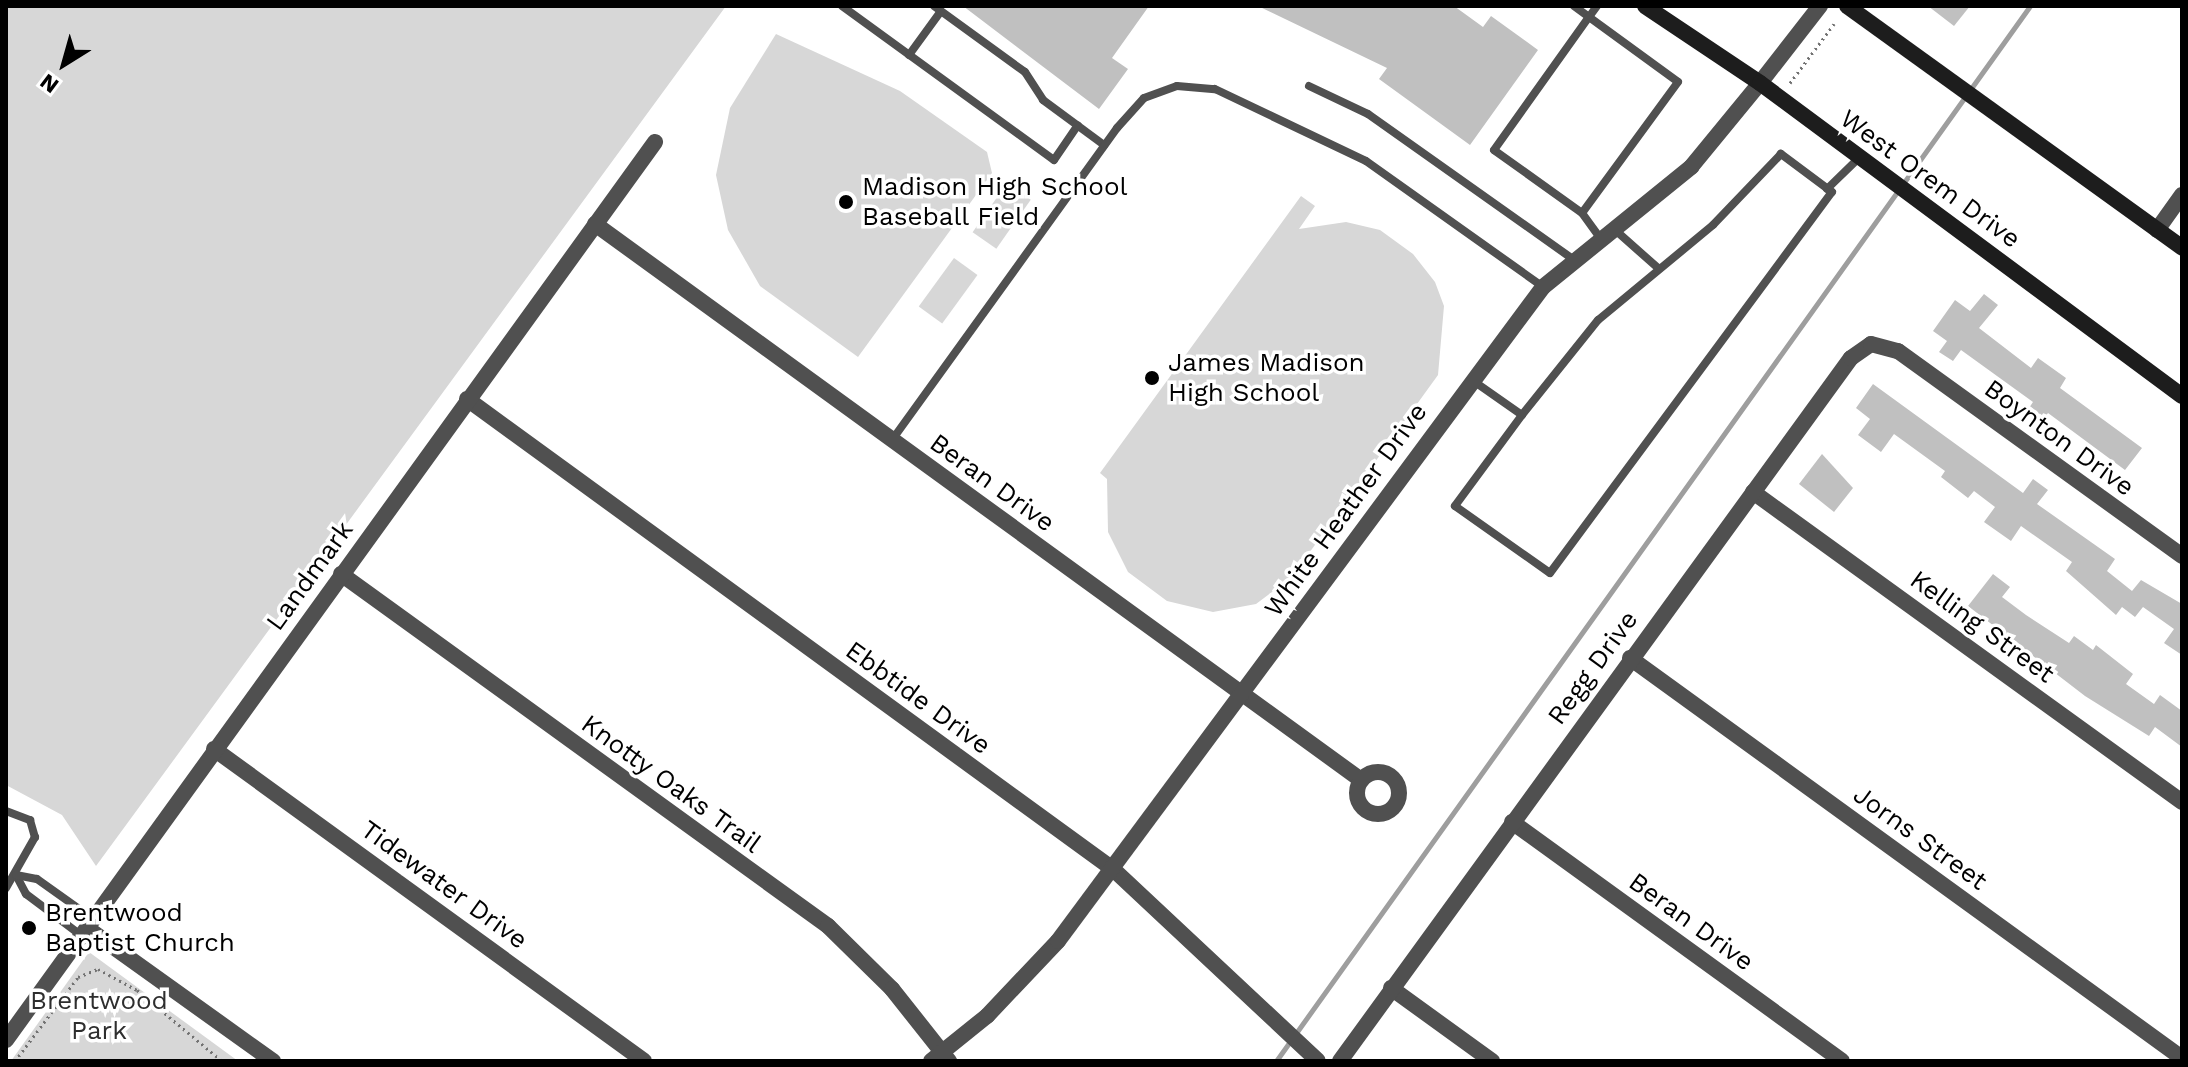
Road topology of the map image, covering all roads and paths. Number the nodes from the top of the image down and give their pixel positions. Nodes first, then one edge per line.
1 (842, 6) edge
2 (1574, 6) edge
3 (1597, 6) edge
4 (1645, 6) edge
5 (1820, 6) edge
6 (1847, 6) edge
7 (937, 8) edge
8 (1589, 17) junction
9 (1834, 24) dead end
10 (909, 55) junction
11 (1760, 83) junction
12 (1790, 83) dead end
13 (1309, 86) dead end
14 (1078, 125) junction
15 (655, 142) dead end
16 (1104, 145) junction
17 (1866, 161) junction
18 (1827, 189) junction
19 (2182, 195) edge
20 (1582, 213) junction
21 (595, 224) junction
22 (2157, 230) junction
23 (1607, 233) junction
24 (2182, 248) edge
25 (1574, 260) junction
26 (1659, 269) junction
27 (1543, 287) junction
28 (1908, 358) joint
29 (1471, 379) junction
30 (2182, 396) edge
31 (467, 399) junction
32 (1522, 415) junction
33 (891, 440) junction
34 (1753, 492) junction
35 (2182, 556) edge
36 (341, 574) junction
37 (1630, 658) junction
38 (1241, 692) junction
39 (214, 749) junction
40 (1361, 780) dead end
41 (2182, 802) edge
42 (6, 811) edge
43 (1512, 822) junction
44 (1114, 870) junction
45 (16, 875) junction
46 (6, 888) edge
47 (87, 928) junction
48 (1391, 988) junction
49 (6, 1040) edge
50 (1312, 1056) edge
51 (940, 1058) edge
52 (2182, 1058) edge
53 (15, 1061) edge
54 (222, 1061) edge
55 (273, 1061) edge
56 (644, 1061) edge
57 (1340, 1061) edge
58 (1492, 1061) edge
59 (1842, 1061) edge

1 - 10 lane
2 - 8 lane
3 - 8 lane
4 - 11 main road, West Orem Drive
5 - 11 street, White Heather Drive
6 - 22 main road
7 - 10 lane
7 - 14 lane
8 - 20 lane
8 - 20 lane
9 - 12 path
10 - 14 lane
11 - 17 main road, West Orem Drive
11 - 23 street, White Heather Drive
13 - 25 lane
14 - 16 lane
15 - 21 street, Landmark
16 - 27 lane
16 - 33 lane
17 - 18 lane
17 - 30 main road, West Orem Drive
18 - 26 lane
18 - 32 lane
19 - 22 street
20 - 23 lane
21 - 31 street, Landmark
21 - 33 street, Beran Drive
22 - 24 main road
23 - 25 street, White Heather Drive
23 - 26 lane
25 - 27 street, White Heather Drive
26 - 32 lane
27 - 29 street, White Heather Drive
28 - 34 street, Regg Drive
28 - 35 street, Boynton Drive
29 - 32 lane
29 - 38 street, White Heather Drive
31 - 36 street, Landmark
31 - 44 street, Ebbtide Drive
33 - 38 street, Beran Drive
34 - 37 street, Regg Drive
34 - 41 street, Kelling Street
36 - 39 street, Landmark
36 - 51 street, Knotty Oaks Trail
37 - 43 street, Regg Drive
37 - 52 street, Jorns Street
38 - 40 street, Beran Drive
38 - 44 street, White Heather Drive
39 - 47 street, Landmark
39 - 56 street, Tidewater Drive
42 - 45 lane
43 - 48 street, Regg Drive
43 - 59 street, Beran Drive
44 - 50 street, Ebbtide Drive
44 - 51 street, White Heather Drive
45 - 46 lane
45 - 47 lane
45 - 47 lane
47 - 49 street, Landmark
47 - 55 street
48 - 57 street, Regg Drive
48 - 58 street
53 - 54 path

